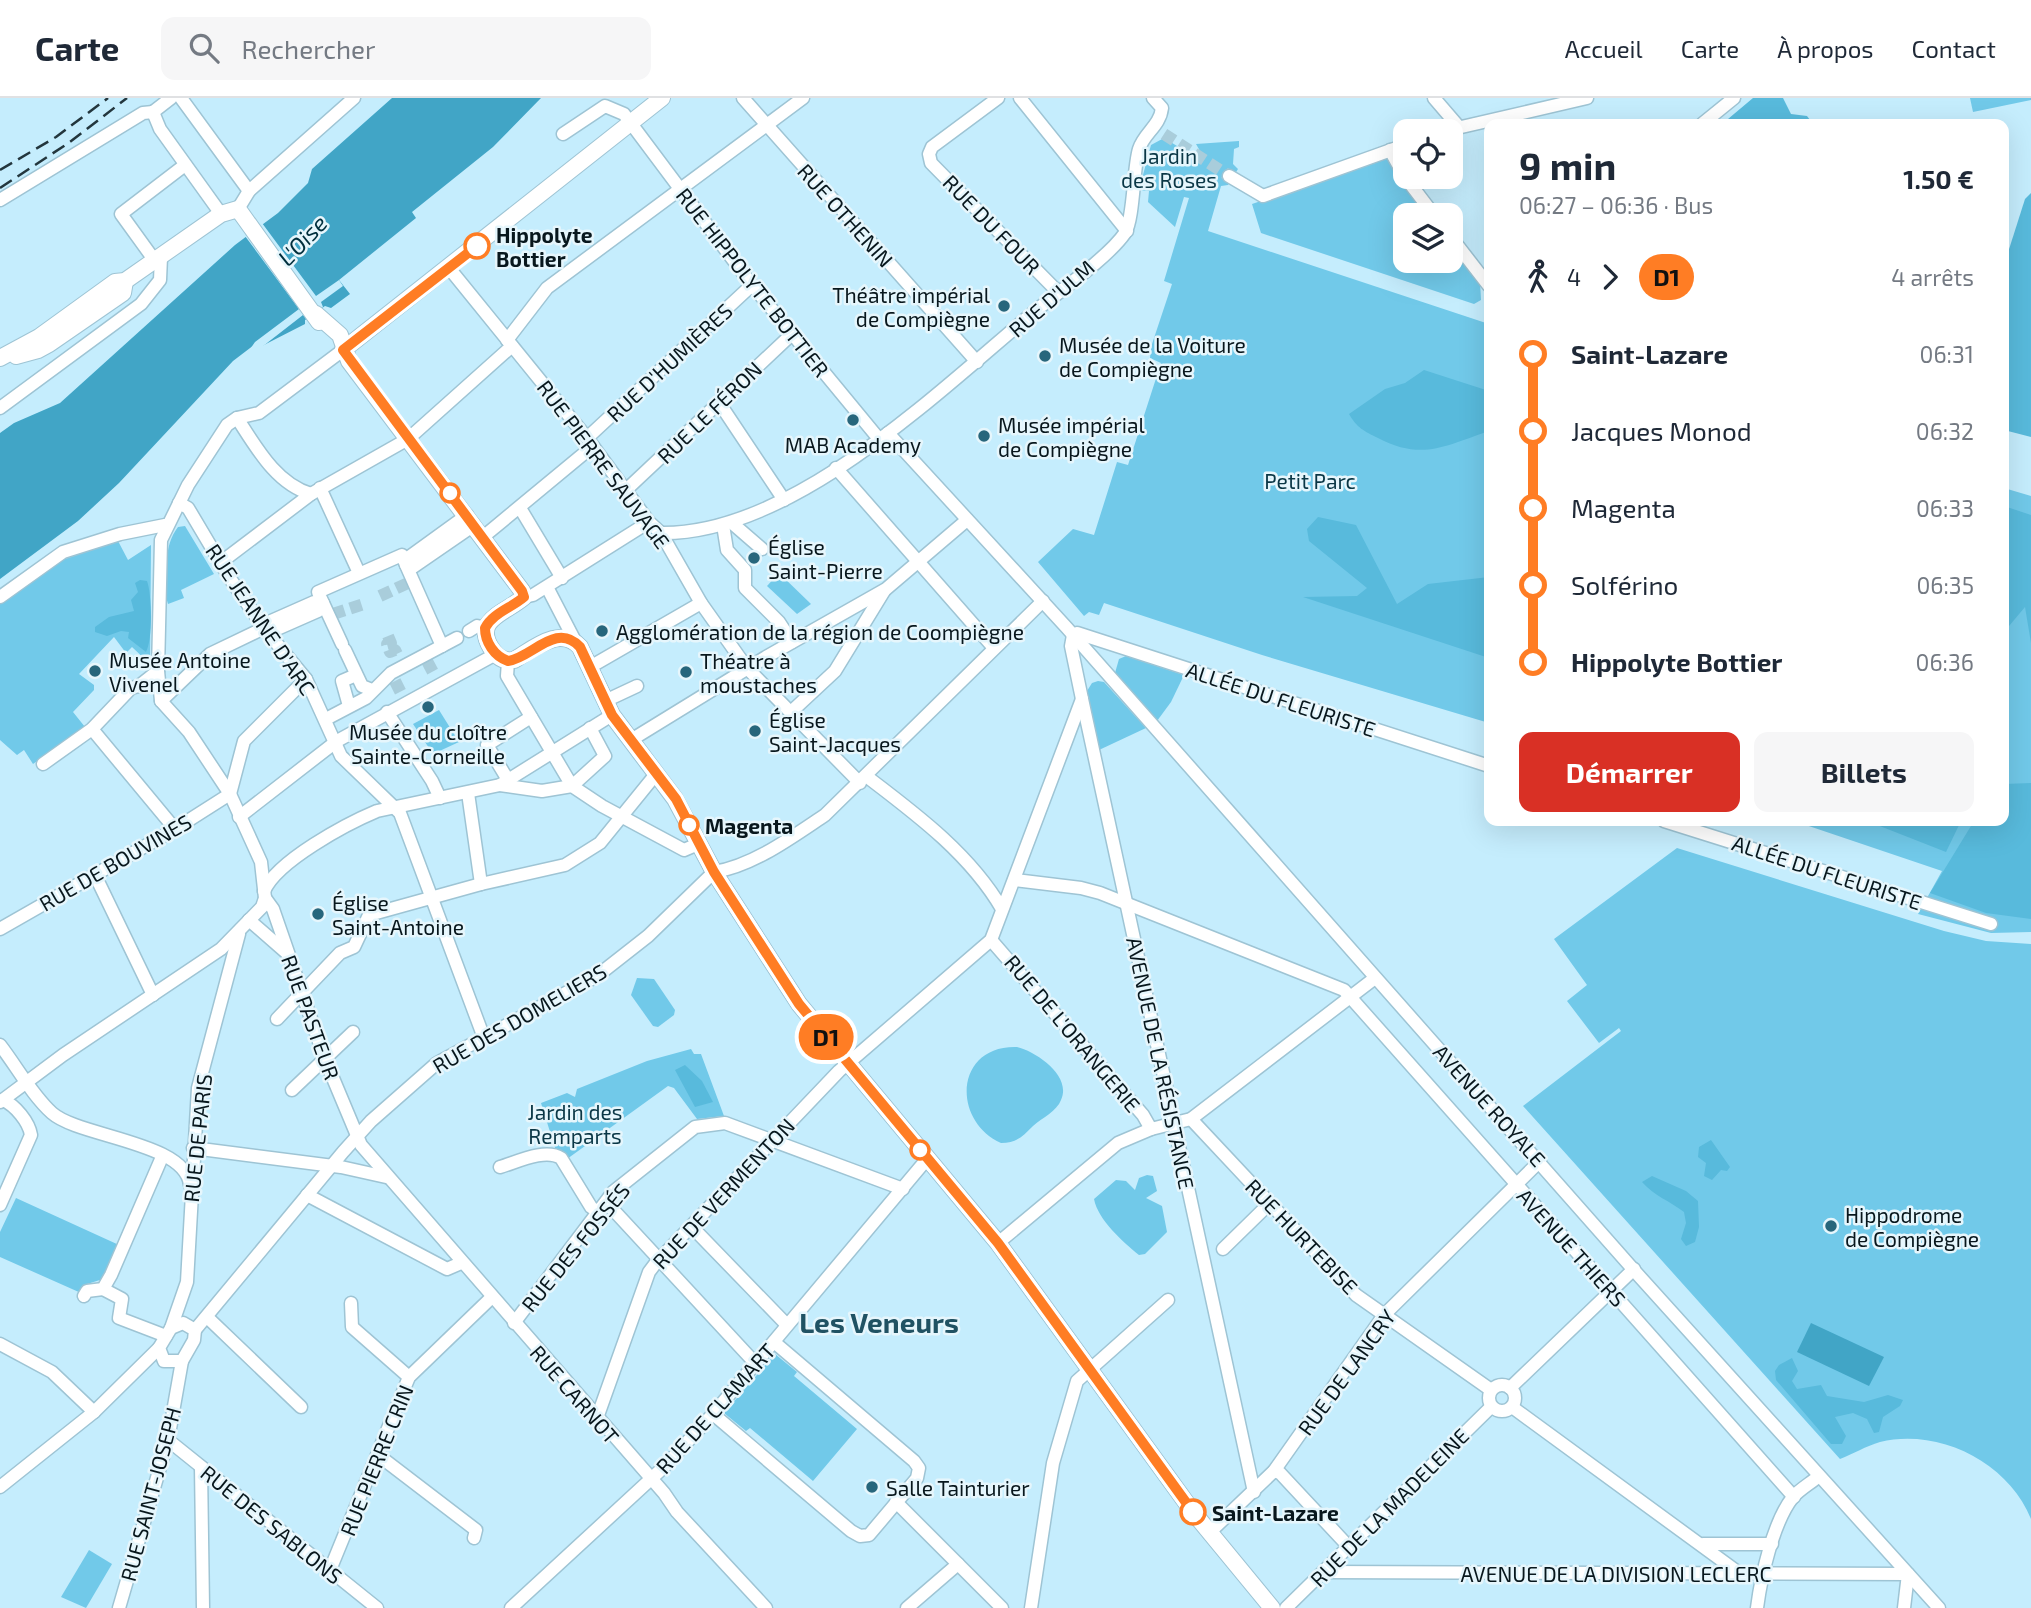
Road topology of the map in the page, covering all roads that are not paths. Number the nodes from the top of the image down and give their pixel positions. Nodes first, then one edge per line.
1 (171, 98) edge
2 (181, 98) edge
3 (354, 98) edge
4 (662, 98) edge
5 (743, 98) edge
6 (803, 98) edge
7 (999, 98) edge
8 (1020, 98) edge
9 (1153, 98) edge
10 (1434, 98) edge
11 (1587, 98) edge
12 (1734, 98) edge
13 (788, 102) edge
14 (153, 112) junction
15 (1453, 119) edge
16 (1487, 119) edge
17 (1708, 119) edge
18 (1484, 120) edge
19 (629, 124) junction
20 (1463, 124) edge
21 (768, 127) junction
22 (565, 137) dead end
23 (1393, 149) edge
24 (1390, 150) junction
25 (1393, 155) edge
26 (185, 165) junction
27 (1229, 176) tunnel mouth
28 (1414, 189) edge
29 (680, 190) junction
30 (249, 191) junction
31 (0, 200) edge
32 (1425, 203) edge
33 (239, 209) junction
34 (221, 214) junction
35 (1127, 231) junction
36 (1463, 252) edge
37 (158, 259) junction
38 (449, 268) junction
39 (1484, 280) edge
40 (125, 281) junction
41 (752, 285) junction
42 (1058, 292) junction
43 (792, 334) junction
44 (510, 343) junction
45 (343, 350) junction
46 (0, 358) edge
47 (977, 362) junction
48 (0, 368) edge
49 (720, 404) junction
50 (0, 408) edge
51 (237, 418) junction
52 (884, 436) junction
53 (408, 439) junction
54 (590, 442) junction
55 (836, 468) junction
56 (626, 490) junction
57 (316, 491) junction
58 (784, 500) junction
59 (179, 503) junction
60 (520, 508) junction
61 (967, 520) junction
62 (649, 522) junction
63 (728, 524) junction
64 (166, 525) junction
65 (475, 525) junction
66 (661, 533) junction
67 (762, 549) dead end
68 (918, 562) junction
69 (220, 563) junction
70 (408, 564) junction
71 (359, 573) junction
72 (562, 578) junction
73 (547, 587) junction
74 (886, 589) junction
75 (0, 597) edge
76 (524, 597) junction
77 (1043, 601) junction
78 (701, 603) junction
79 (319, 605) junction
80 (333, 614) dead end
81 (265, 629) junction
82 (470, 632) junction
83 (1073, 635) junction
84 (341, 642) junction
85 (792, 642) junction
86 (576, 643) junction
87 (442, 646) junction
88 (994, 648) junction
89 (502, 658) junction
90 (590, 667) junction
91 (747, 668) junction
92 (158, 671) junction
93 (356, 675) junction
94 (306, 679) junction
95 (637, 686) dead end
96 (372, 690) junction
97 (1082, 699) junction
98 (162, 701) junction
99 (349, 706) junction
100 (608, 708) junction
101 (387, 712) junction
102 (791, 712) junction
103 (531, 717) junction
104 (326, 719) junction
105 (92, 729) junction
106 (590, 729) junction
107 (631, 740) junction
108 (337, 741) junction
109 (552, 752) junction
110 (43, 764) dead end
111 (1484, 764) edge
112 (656, 774) junction
113 (863, 779) junction
114 (504, 783) junction
115 (572, 786) junction
116 (468, 793) junction
117 (230, 794) junction
118 (440, 798) junction
119 (397, 808) junction
120 (621, 816) junction
121 (239, 817) junction
122 (1680, 826) edge
123 (175, 830) junction
124 (698, 844) junction
125 (261, 862) junction
126 (280, 869) junction
127 (714, 872) junction
128 (95, 875) junction
129 (1013, 883) junction
130 (481, 884) junction
131 (990, 889) junction
132 (264, 894) junction
133 (432, 898) junction
134 (1127, 905) junction
135 (1002, 909) junction
136 (1991, 924) dead end
137 (245, 925) junction
138 (0, 929) edge
139 (991, 940) junction
140 (221, 949) junction
141 (288, 954) junction
142 (231, 959) junction
143 (1375, 978) junction
144 (302, 993) junction
145 (153, 995) junction
146 (1350, 997) junction
147 (277, 1019) dead end
148 (353, 1032) dead end
149 (484, 1038) junction
150 (0, 1045) edge
151 (325, 1059) junction
152 (848, 1064) junction
153 (27, 1080) junction
154 (292, 1090) dead end
155 (2, 1101) edge
156 (1191, 1119) junction
157 (1173, 1124) junction
158 (1151, 1129) junction
159 (356, 1138) junction
160 (772, 1143) junction
161 (193, 1148) junction
162 (158, 1154) junction
163 (176, 1159) junction
164 (928, 1159) junction
165 (1540, 1161) junction
166 (330, 1166) junction
167 (500, 1167) dead end
168 (194, 1173) junction
169 (386, 1177) junction
170 (1516, 1184) junction
171 (903, 1189) junction
172 (190, 1192) junction
173 (307, 1195) junction
174 (1269, 1204) junction
175 (0, 1206) edge
176 (602, 1208) junction
177 (692, 1227) junction
178 (998, 1243) junction
179 (1223, 1249) dead end
180 (660, 1259) junction
181 (461, 1263) junction
182 (1634, 1269) junction
183 (103, 1289) junction
184 (1612, 1292) junction
185 (84, 1296) dead end
186 (492, 1297) junction
187 (1168, 1300) dead end
188 (351, 1303) dead end
189 (1384, 1315) junction
190 (207, 1317) junction
191 (514, 1323) junction
192 (786, 1324) junction
193 (173, 1329) junction
194 (195, 1330) junction
195 (774, 1342) junction
196 (0, 1344) edge
197 (169, 1358) junction
198 (755, 1364) junction
199 (1088, 1370) junction
200 (409, 1377) junction
201 (1510, 1388) junction
202 (1491, 1390) junction
203 (301, 1407) dead end
204 (1491, 1407) junction
205 (1512, 1407) junction
206 (94, 1412) junction
207 (713, 1414) junction
208 (597, 1418) junction
209 (168, 1440) junction
210 (378, 1455) junction
211 (201, 1467) junction
212 (1274, 1471) junction
213 (1819, 1476) junction
214 (650, 1479) junction
215 (0, 1487) edge
216 (1254, 1492) junction
217 (1794, 1497) junction
218 (896, 1502) junction
219 (1209, 1533) junction
220 (474, 1538) dead end
221 (1703, 1544) junction
222 (1772, 1544) junction
223 (1349, 1547) junction
224 (958, 1563) junction
225 (330, 1570) junction
226 (1324, 1572) junction
227 (1739, 1573) junction
228 (1763, 1573) junction
229 (1908, 1574) junction
230 (119, 1608) edge
231 (204, 1608) edge
232 (377, 1608) edge
233 (511, 1608) edge
234 (766, 1608) edge
235 (907, 1608) edge
236 (1002, 1608) edge
237 (1031, 1608) edge
238 (1272, 1608) edge
239 (1286, 1608) edge
240 (1757, 1608) edge
241 (1904, 1608) edge
242 (1939, 1608) edge

1 - 14 street
2 - 30 street
3 - 30 street
4 - 19 main road
5 - 21 street, RUE OTHENIN
6 - 13 street
7 - 42 street, RUE DU FOUR
8 - 35 street
9 - 35 street
10 - 15 street
11 - 16 street
12 - 17 street
13 - 21 street
14 - 26 street
14 - 31 street
18 - 20 street
19 - 22 street, RUE HIPPOLYTE BOTTIER
19 - 29 street, RUE HIPPOLYTE BOTTIER
19 - 38 main road
21 - 29 street
21 - 47 street, RUE OTHENIN
23 - 24 street
24 - 25 street
24 - 27 street
26 - 34 street
26 - 37 street
28 - 32 street
29 - 41 street, RUE HIPPOLYTE BOTTIER
29 - 44 street
30 - 33 street
33 - 34 main road
33 - 45 main road
34 - 37 main road
35 - 42 street, RUE D'ULM
36 - 39 street
37 - 40 main road
37 - 50 street
38 - 44 street, RUE PIERRE SAUVAGE
38 - 45 main road
40 - 46 main road
40 - 48 main road
41 - 43 street, RUE HIPPOLYTE BOTTIER
41 - 54 street, RUE D'HUMIÈRES
42 - 47 street, RUE D'ULM
43 - 49 street, RUE LE FÉRON
43 - 52 street, RUE HIPPOLYTE BOTTIER
44 - 53 street
44 - 54 street, RUE PIERRE SAUVAGE
45 - 51 street
45 - 53 main road
47 - 52 street, RUE D'ULM
49 - 56 street, RUE LE FÉRON
49 - 58 street
51 - 57 street
51 - 59 street
52 - 55 street, RUE D'ULM
52 - 61 street, RUE HIPPOLYTE BOTTIER
53 - 57 street
53 - 65 main road
54 - 56 street, RUE PIERRE SAUVAGE
54 - 60 street, RUE D'HUMIÈRES
55 - 58 street, RUE D'ULM
55 - 68 street
56 - 62 street, RUE PIERRE SAUVAGE
57 - 69 street
57 - 71 street
58 - 63 street, RUE D'ULM
59 - 64 street
59 - 69 street, RUE JEANNE D'ARC
60 - 65 street, RUE D'HUMIÈRES
60 - 72 street
61 - 68 street
61 - 77 street, AVENUE ROYALE
62 - 66 street, RUE PIERRE SAUVAGE
62 - 72 street
63 - 66 street, RUE D'ULM
63 - 67 street
63 - 85 street
64 - 75 street
64 - 92 street
65 - 70 street, RUE D'HUMIÈRES
65 - 76 main road
66 - 78 street, RUE PIERRE SAUVAGE
68 - 74 street
68 - 88 street
69 - 81 street, RUE JEANNE D'ARC
70 - 71 street
70 - 87 street
71 - 79 street
72 - 73 street
73 - 76 street
73 - 86 street
74 - 85 street
74 - 102 street
76 - 82 main road
77 - 83 street, AVENUE ROYALE
77 - 88 street
78 - 90 street
78 - 91 street, RUE PIERRE SAUVAGE
79 - 81 street
79 - 84 street
80 - 84 street
81 - 94 street, RUE JEANNE D'ARC
81 - 98 street
82 - 87 street
82 - 89 main road
83 - 97 street, AVENUE DE LA RÉSISTANCE
83 - 111 street, ALLÉE DU FLEURISTE
83 - 143 street, AVENUE ROYALE
84 - 93 street
85 - 91 street
86 - 89 main road
86 - 90 main road
87 - 96 street
88 - 113 street
89 - 101 street
89 - 103 street
90 - 100 main road
91 - 102 street, RUE PIERRE SAUVAGE
91 - 107 street
92 - 98 street
92 - 105 street
93 - 96 street
93 - 99 street
94 - 104 street, RUE JEANNE D'ARC
94 - 117 street
95 - 100 street
96 - 99 street
97 - 129 street
97 - 134 street, AVENUE DE LA RÉSISTANCE
98 - 117 street
99 - 104 street
100 - 106 street
100 - 107 main road
101 - 108 street
101 - 118 street
102 - 113 street, RUE PIERRE SAUVAGE
103 - 109 street
103 - 114 street
104 - 108 street, RUE JEANNE D'ARC
105 - 110 street
105 - 123 street
106 - 109 street
106 - 115 street
107 - 112 main road
108 - 119 street, RUE JEANNE D'ARC
108 - 121 street
109 - 114 street
109 - 115 street
112 - 120 street
112 - 124 main road
113 - 127 street
113 - 131 street, RUE PIERRE SAUVAGE
114 - 115 street
114 - 116 street
115 - 120 street
116 - 118 street
116 - 130 street
117 - 121 street
117 - 123 street, RUE DE BOUVINES
118 - 119 street
119 - 126 street
119 - 133 street
120 - 124 street
120 - 130 street
121 - 125 street
122 - 136 street, ALLÉE DU FLEURISTE
123 - 128 street, RUE DE BOUVINES
124 - 127 main road
125 - 126 street
125 - 132 street, RUE PASTEUR
126 - 132 street
127 - 149 street, RUE DES DOMELIERS
127 - 152 main road
128 - 138 street, RUE DE BOUVINES
128 - 145 street
129 - 131 street, AVENUE THIERS
129 - 134 street, AVENUE THIERS
129 - 135 street
130 - 133 street
131 - 135 street, RUE PIERRE SAUVAGE
132 - 137 street
132 - 141 street, RUE PASTEUR
133 - 144 street
133 - 149 street
134 - 146 street, AVENUE THIERS
134 - 157 street, AVENUE DE LA RÉSISTANCE
135 - 139 street
137 - 140 street
137 - 141 street
137 - 142 street, RUE DE PARIS
139 - 152 street, RUE DE VERMENTON
139 - 158 street, RUE DE L'ORANGERIE
140 - 142 street
140 - 145 street
141 - 144 street, RUE PASTEUR
142 - 161 street, RUE DE PARIS
143 - 146 street
143 - 165 street, AVENUE ROYALE
144 - 147 street
144 - 151 street, RUE PASTEUR
145 - 153 street
146 - 156 street
146 - 170 street, AVENUE THIERS
148 - 151 street
149 - 159 street, RUE DES DOMELIERS
150 - 153 street
151 - 154 street
151 - 159 street, RUE PASTEUR
152 - 160 street, RUE DE VERMENTON
152 - 164 main road
153 - 155 street
153 - 162 street
155 - 175 street
156 - 157 street
156 - 174 street, RUE HURTEBISE
157 - 158 street
157 - 216 street, AVENUE DE LA RÉSISTANCE
158 - 178 street
159 - 166 street, RUE DES DOMELIERS
159 - 169 street, RUE CARNOT
160 - 171 street, RUE DES FOSSÉS
160 - 176 street, RUE DES FOSSÉS
160 - 177 street, RUE DE VERMENTON
161 - 163 street
161 - 166 street
161 - 168 street, RUE DE PARIS
162 - 163 street
162 - 183 street
163 - 168 street
163 - 172 street
164 - 171 street, RUE DE CLAMART
164 - 178 main road
165 - 170 street, RUE DE LANCRY
165 - 182 street, AVENUE ROYALE
166 - 169 street
166 - 173 street, RUE DES DOMELIERS
167 - 176 street
168 - 172 street, RUE DE PARIS
169 - 181 street, RUE CARNOT
170 - 184 street, AVENUE THIERS
170 - 189 street, RUE DE LANCRY
171 - 192 street, RUE DE CLAMART
172 - 193 street, RUE DE PARIS
173 - 181 street
173 - 190 street, RUE DES DOMELIERS
174 - 179 street
174 - 189 street, RUE HURTEBISE
176 - 180 street
176 - 191 street, RUE DES FOSSÉS
177 - 180 street, RUE DE VERMENTON
177 - 192 street
178 - 199 main road
180 - 198 street
180 - 208 street, RUE DE VERMENTON
181 - 186 street, RUE CARNOT
182 - 184 street
182 - 213 street, AVENUE ROYALE
183 - 185 street
183 - 193 street
184 - 201 street
184 - 217 street, AVENUE THIERS
186 - 191 street, RUE CARNOT
186 - 200 street, RUE PIERRE CRIN
187 - 199 street
188 - 200 street
189 - 202 street, RUE HURTEBISE
189 - 212 street, RUE DE LANCRY
190 - 194 street, RUE DES DOMELIERS
190 - 203 street
191 - 208 street, RUE CARNOT
192 - 195 street, RUE DE CLAMART
193 - 194 street
193 - 197 street
194 - 197 street, RUE DES DOMELIERS
195 - 198 street, RUE DE CLAMART
195 - 218 street
196 - 206 street
197 - 206 street
197 - 209 street, RUE SAINT-JOSEPH
198 - 207 street, RUE DE CLAMART
199 - 219 main road
199 - 237 street
200 - 210 street, RUE PIERRE CRIN
201 - 202 street
201 - 205 street
202 - 204 street
204 - 205 street
204 - 223 street, RUE DE LA MADELEINE
205 - 221 street
206 - 215 street
207 - 214 street, RUE DE CLAMART
207 - 218 street
208 - 214 street, RUE CARNOT
209 - 211 street, RUE DES SABLONS
209 - 230 street, RUE SAINT-JOSEPH
210 - 220 street
210 - 225 street, RUE PIERRE CRIN
211 - 225 street, RUE DES SABLONS
211 - 231 street
212 - 216 street, RUE DE LANCRY
212 - 223 street
213 - 217 street
213 - 229 street, AVENUE ROYALE
214 - 233 street, RUE DE CLAMART
214 - 234 street, RUE CARNOT
216 - 219 street, RUE DE LANCRY
217 - 222 street
218 - 224 street
219 - 238 main road
221 - 222 street
221 - 227 street
222 - 228 street
223 - 226 street, RUE DE LA MADELEINE
224 - 235 street
224 - 236 street
225 - 232 street, RUE DES SABLONS
226 - 227 street, AVENUE DE LA DIVISION LECLERC
226 - 239 street, RUE DE LA MADELEINE
227 - 228 street, AVENUE DE LA DIVISION LECLERC
228 - 229 street, AVENUE DE LA DIVISION LECLERC
228 - 240 street
229 - 241 street
229 - 242 street, AVENUE ROYALE

